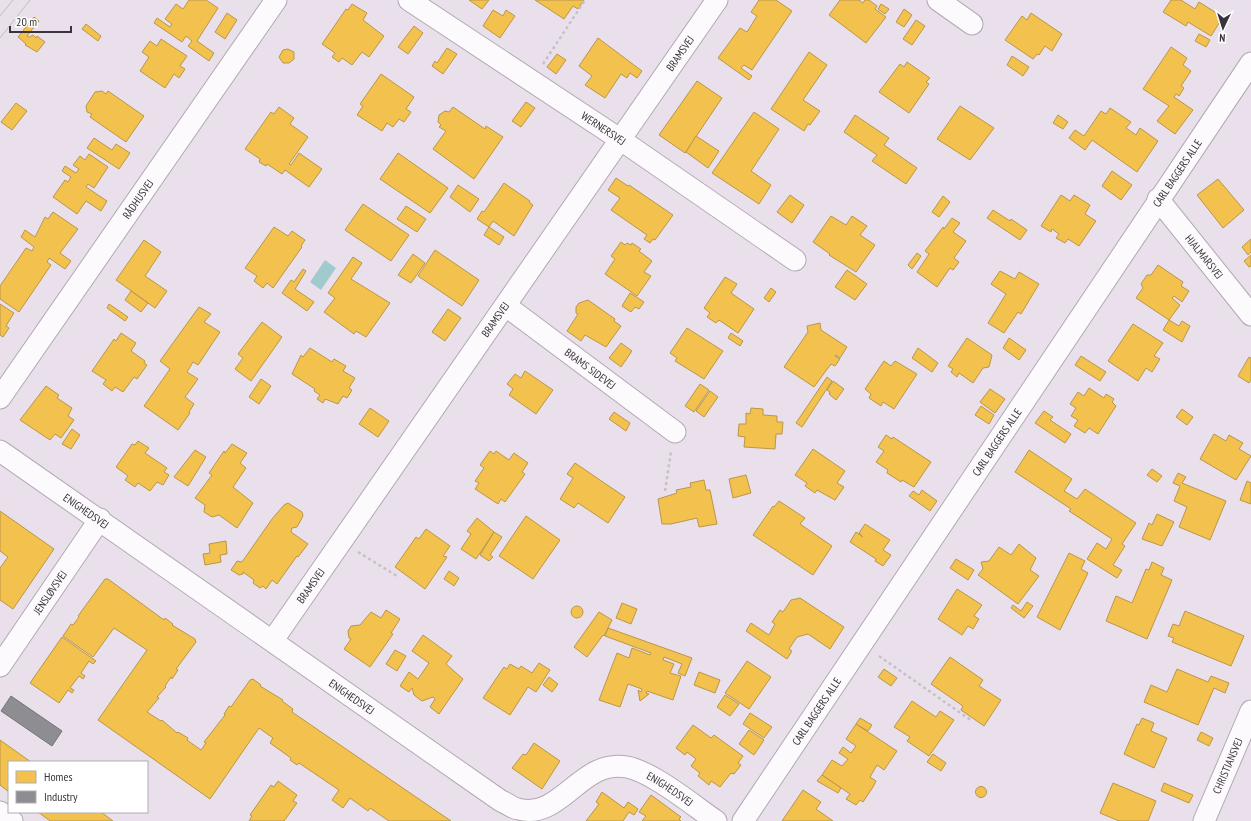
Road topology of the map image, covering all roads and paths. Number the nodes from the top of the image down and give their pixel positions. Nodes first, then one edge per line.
1 (276, 0) edge
2 (409, 0) edge
3 (585, 0) edge
4 (717, 0) edge
5 (938, 0) edge
6 (972, 24) dead end
7 (1251, 63) edge
8 (532, 81) junction
9 (621, 140) junction
10 (1158, 199) junction
11 (795, 260) dead end
12 (506, 306) junction
13 (1251, 314) edge
14 (0, 398) edge
15 (675, 432) joint
16 (0, 451) edge
17 (665, 490) dead end
18 (100, 519) junction
19 (341, 542) junction
20 (397, 576) dead end
21 (273, 640) junction
22 (861, 644) junction
23 (0, 666) edge
24 (1251, 711) edge
25 (972, 721) dead end
26 (0, 812) edge
27 (535, 816) edge
28 (12, 821) edge
29 (716, 821) edge
30 (743, 821) edge
31 (1204, 821) edge

1 - 14 street, RÅDHUSVEJ
2 - 8 street, WERNERSVEJ
3 - 8 path
4 - 9 street, BRAMSVEJ
5 - 6 street
7 - 10 street, CARL BAGGERS ALLE
8 - 9 street, WERNERSVEJ
9 - 11 street, WERNERSVEJ
9 - 12 street, BRAMSVEJ
10 - 13 street, HJALMARSVEJ
10 - 22 street, CARL BAGGERS ALLE
12 - 15 street, BRAMS SIDEVEJ
12 - 19 street, BRAMSVEJ
15 - 17 path
16 - 18 street, ENIGHEDSVEJ
18 - 21 street, ENIGHEDSVEJ
18 - 23 street, JENSLØVSVEJ
19 - 20 path
19 - 21 street, BRAMSVEJ
21 - 27 street, ENIGHEDSVEJ
22 - 25 path
22 - 30 street, CARL BAGGERS ALLE
24 - 31 street, CHRISTIANSVEJ
26 - 28 street
27 - 29 street, ENIGHEDSVEJ

